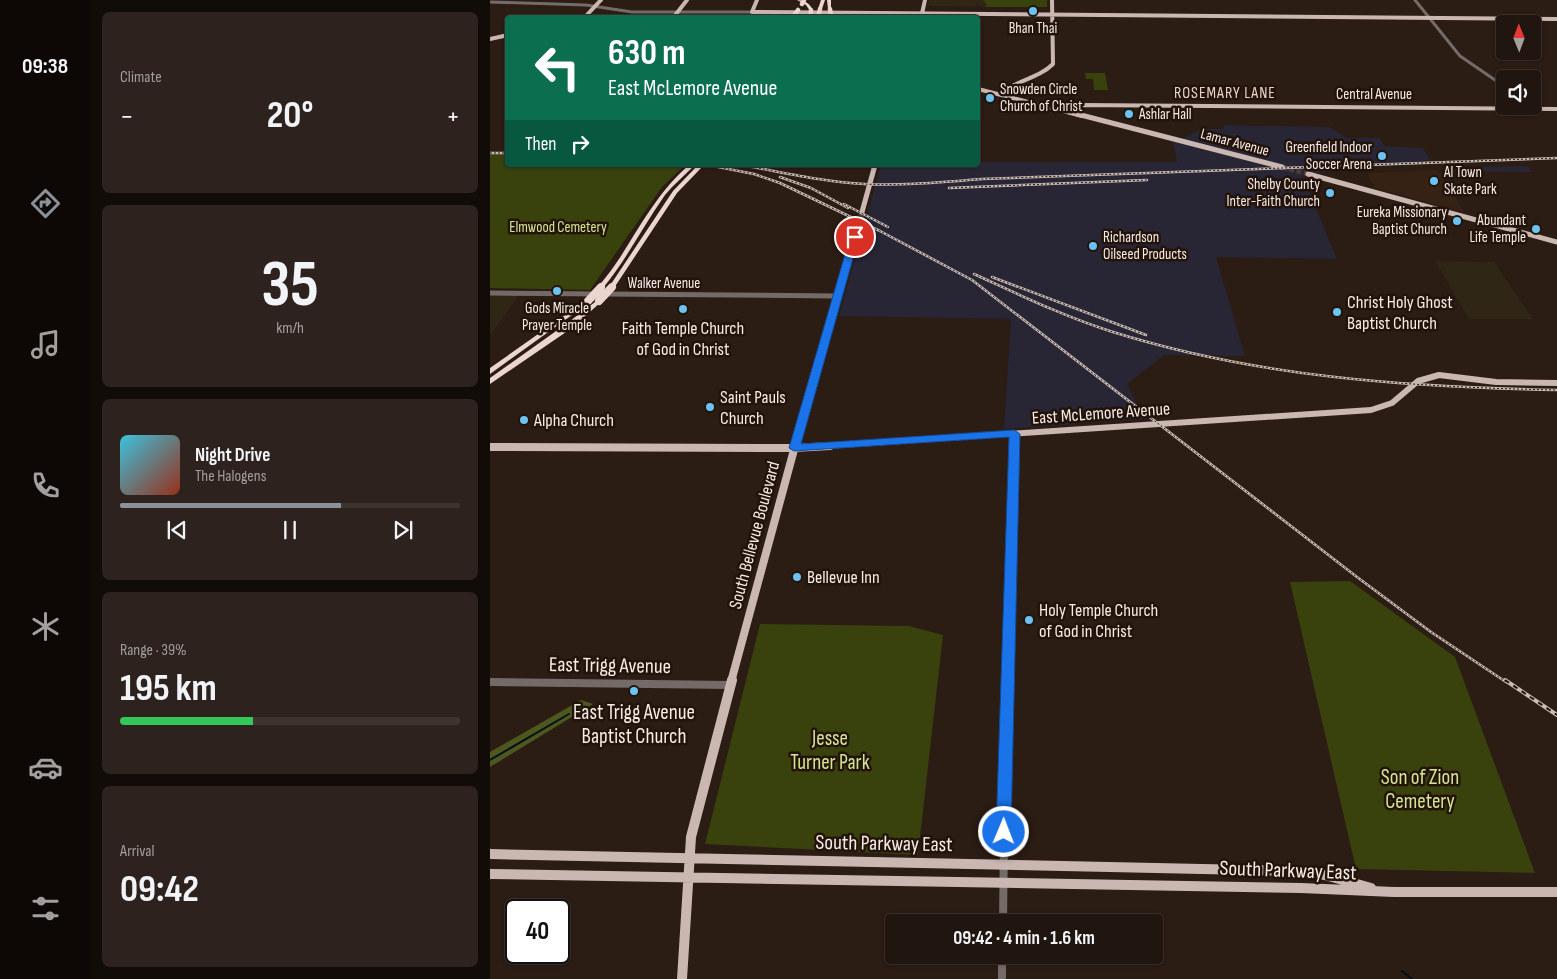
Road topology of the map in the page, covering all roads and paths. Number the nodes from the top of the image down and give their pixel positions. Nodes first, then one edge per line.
1 (601, 0) edge
2 (687, 0) edge
3 (757, 0) edge
4 (829, 0) edge
5 (926, 0) edge
6 (1052, 0) edge
7 (1417, 0) edge
8 (803, 1) edge
9 (823, 1) edge
10 (490, 2) edge
11 (816, 2) dead end
12 (596, 6) junction
13 (822, 9) joint
14 (812, 10) junction
15 (677, 12) junction
16 (752, 12) junction
17 (1052, 14) junction
18 (587, 15) edge
19 (675, 15) edge
20 (750, 15) edge
21 (792, 15) edge
22 (815, 15) edge
23 (818, 15) edge
24 (831, 15) edge
25 (922, 15) edge
26 (1432, 18) junction
27 (1557, 19) edge
28 (505, 36) edge
29 (1443, 36) junction
30 (1448, 36) junction
31 (490, 39) edge
32 (1496, 79) edge
33 (1496, 80) edge
34 (980, 89) edge
35 (1000, 94) junction
36 (1033, 102) junction
37 (1081, 105) junction
38 (1496, 107) edge
39 (1057, 108) junction
40 (1541, 108) edge
41 (1557, 108) edge
42 (874, 167) edge
43 (1282, 167) tunnel mouth
44 (691, 168) edge
45 (1308, 174) tunnel mouth
46 (862, 212) tunnel mouth
47 (859, 224) tunnel mouth
48 (1557, 242) edge
49 (490, 293) edge
50 (838, 296) junction
51 (490, 372) edge
52 (490, 382) edge
53 (1557, 383) edge
54 (1014, 434) junction
55 (490, 447) edge
56 (794, 448) junction
57 (490, 682) edge
58 (730, 684) junction
59 (490, 854) edge
60 (689, 857) junction
61 (1003, 864) junction
62 (490, 874) edge
63 (688, 877) junction
64 (1003, 884) junction
65 (1394, 892) junction
66 (1557, 892) edge
67 (1003, 914) edge
68 (1002, 964) edge
69 (682, 979) edge
70 (1002, 979) edge

1 - 12 main road
2 - 15 main road
3 - 16 main road
4 - 24 highway, bridge
5 - 25 main road
6 - 17 main road
7 - 26 street
8 - 14 highway
8 - 21 highway
9 - 13 highway
10 - 12 street
11 - 14 highway
12 - 15 street
12 - 18 main road
13 - 23 highway, bridge
14 - 22 highway, bridge
15 - 16 street
15 - 19 main road
16 - 20 street
16 - 25 main road
17 - 25 main road
17 - 26 main road
17 - 35 main road
26 - 27 main road
26 - 29 street
26 - 30 street
28 - 31 main road
29 - 30 street
29 - 33 street
30 - 32 street
34 - 35 main road, Lamar Avenue
35 - 36 main road, Lamar Avenue
36 - 37 main road, Central Avenue
36 - 39 main road, Lamar Avenue
37 - 38 main road, Central Avenue
37 - 39 main road, Central Avenue
39 - 43 main road, Lamar Avenue
40 - 41 main road, Central Avenue
42 - 46 main road
44 - 51 highway, bridge
44 - 52 highway, bridge
45 - 48 main road
47 - 50 main road, South Bellevue Boulevard
49 - 50 street, Walker Avenue
50 - 56 main road, South Bellevue Boulevard
53 - 54 main road, East McLemore Avenue
54 - 56 main road, East McLemore Avenue
54 - 61 street
55 - 56 main road, East McLemore Avenue
56 - 58 main road, South Bellevue Boulevard
57 - 58 street, East Trigg Avenue
58 - 60 main road, South Bellevue Boulevard
59 - 60 main road, South Parkway East
60 - 61 main road, South Parkway East
60 - 63 main road, South Bellevue Boulevard
61 - 64 street
61 - 65 main road, South Parkway East
62 - 63 main road, South Parkway East
63 - 64 main road, South Parkway East
63 - 69 main road, South Bellevue Boulevard
64 - 65 main road, South Parkway East
64 - 67 street
65 - 66 main road, South Parkway East
68 - 70 street

